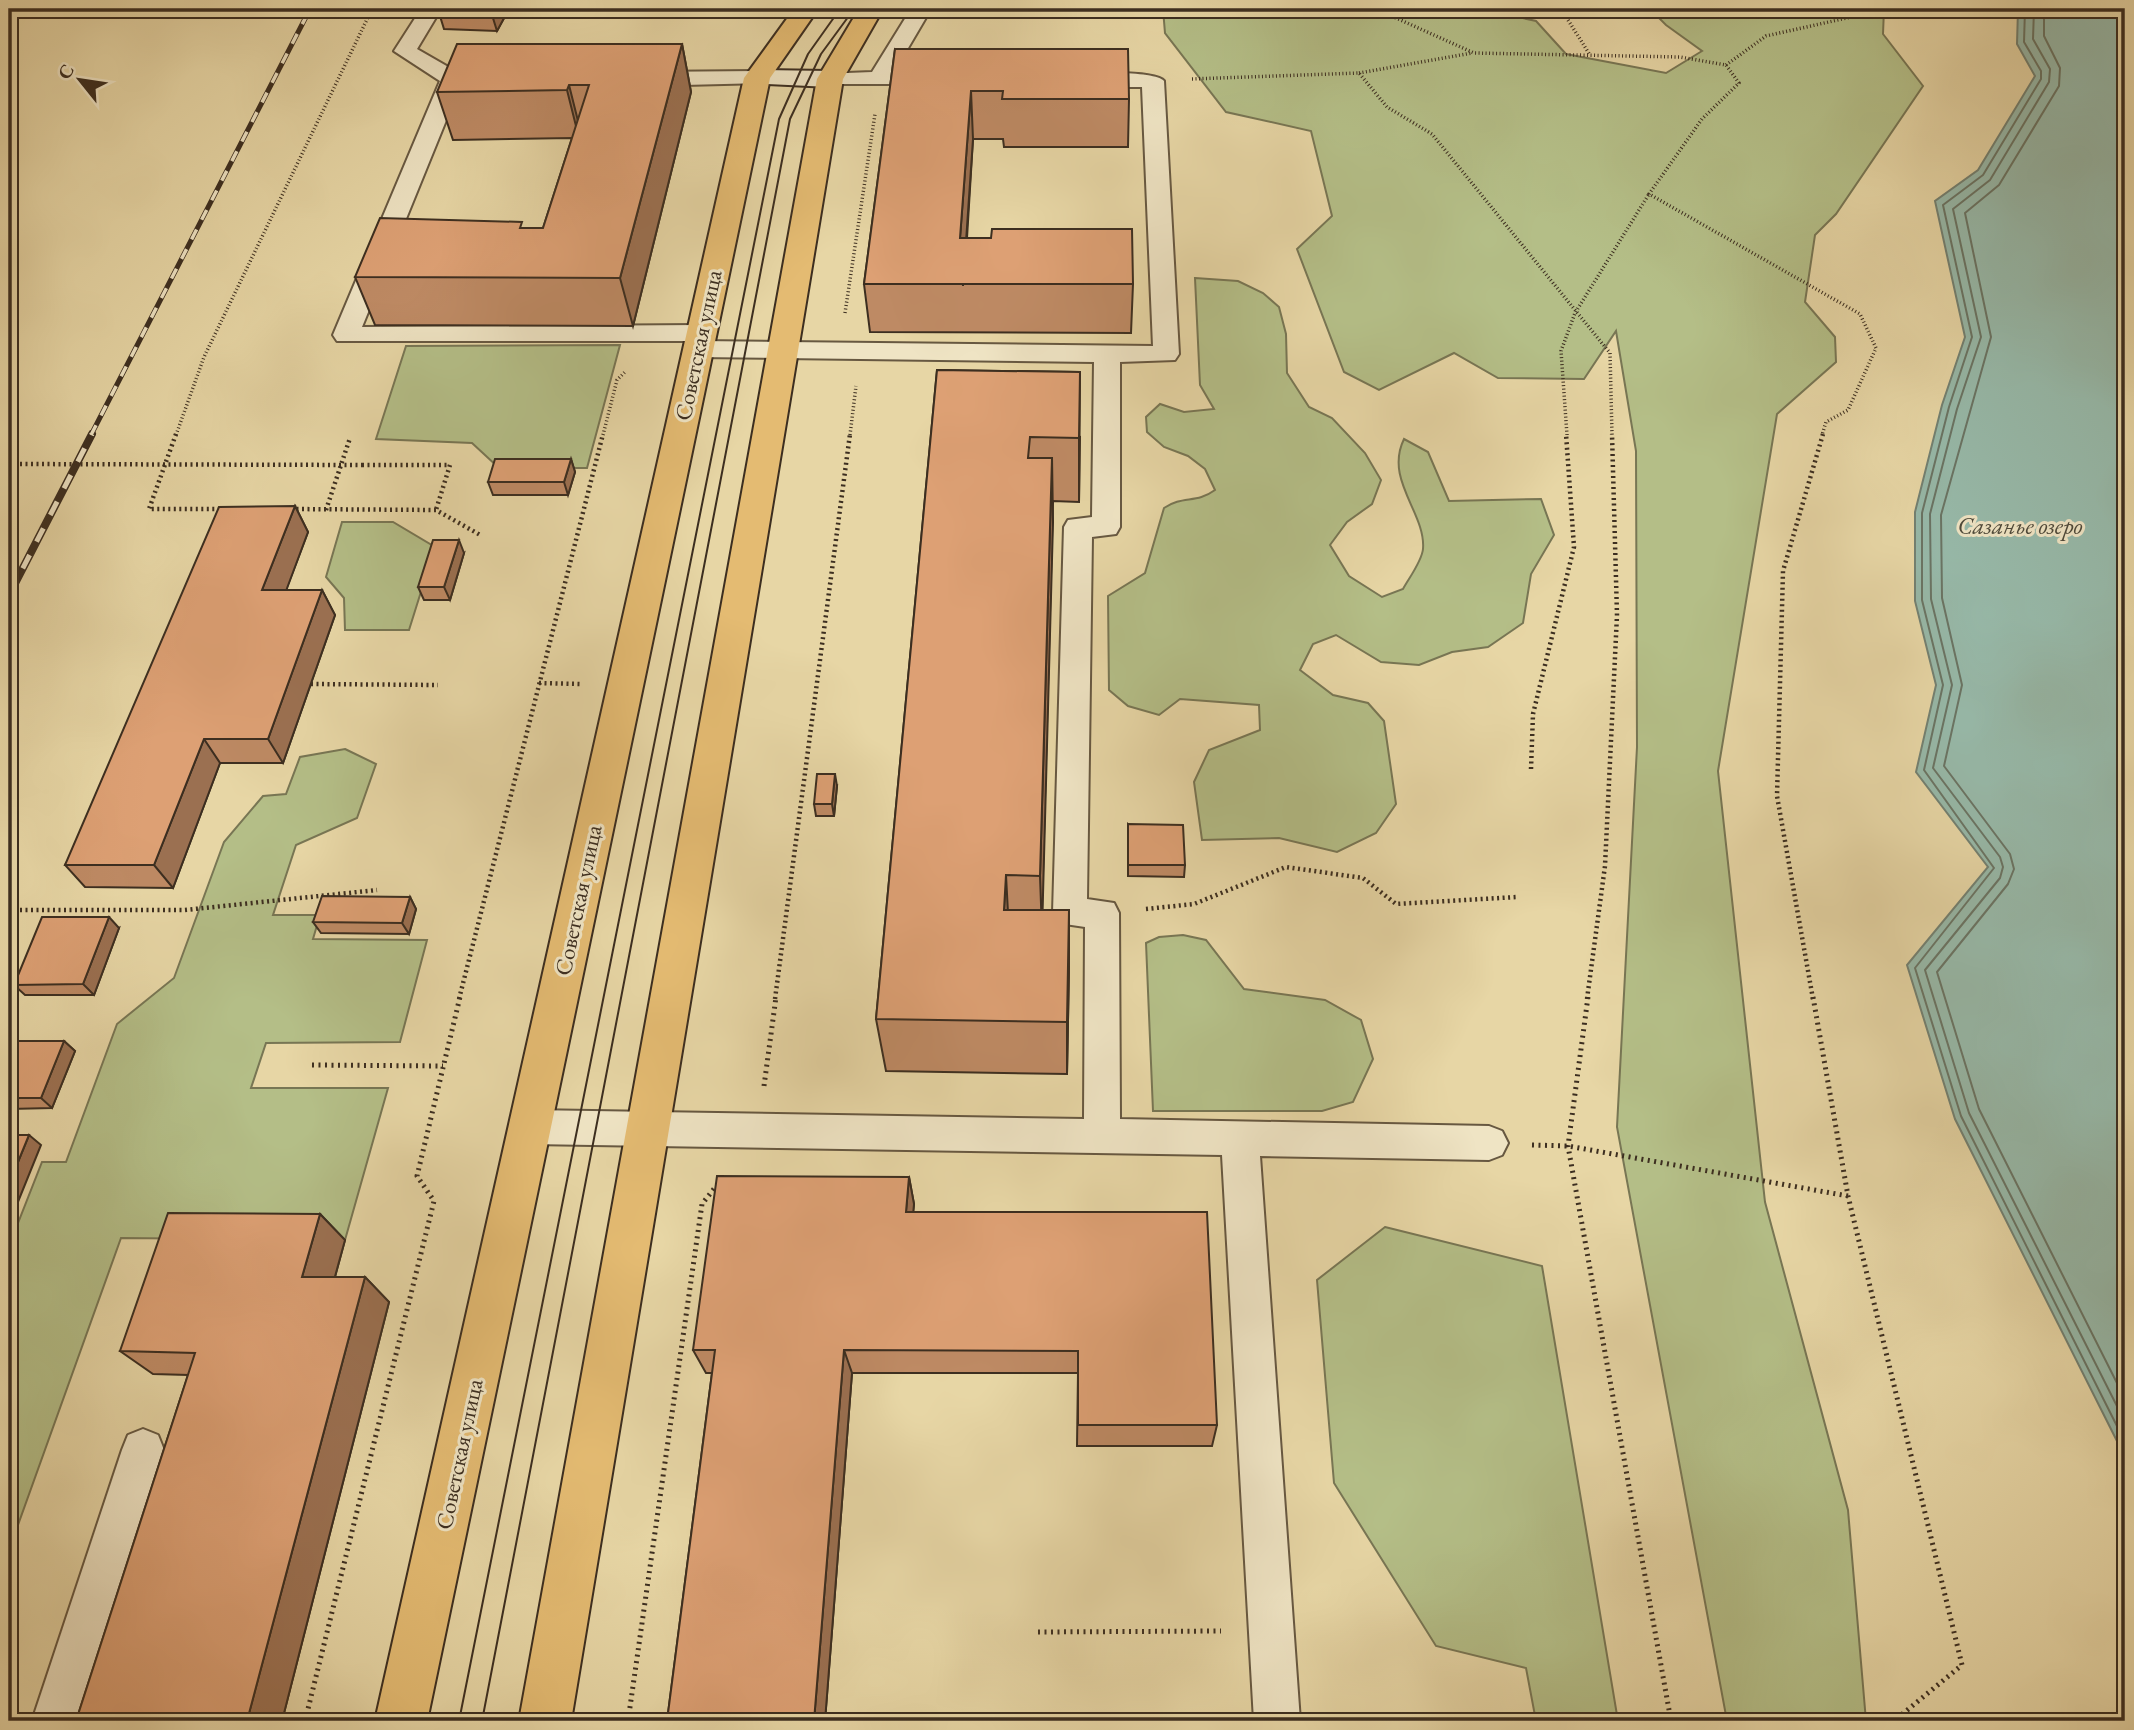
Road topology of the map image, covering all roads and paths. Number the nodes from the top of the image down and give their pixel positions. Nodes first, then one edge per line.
1 (372, 9) edge
2 (431, 9) edge
3 (806, 9) edge
4 (871, 9) edge
5 (921, 9) edge
6 (1376, 9) edge
7 (1873, 9) edge
8 (1568, 20) dead end
9 (1474, 52) junction
10 (1590, 56) junction
11 (1726, 65) junction
12 (1359, 73) junction
13 (757, 78) junction
14 (880, 78) junction
15 (452, 79) junction
16 (494, 79) edge
17 (619, 79) edge
18 (830, 79) junction
19 (962, 79) edge
20 (1057, 80) edge
21 (1153, 81) junction
22 (1649, 194) junction
23 (1575, 313) junction
24 (686, 339) junction
25 (781, 350) junction
26 (860, 351) junction
27 (1107, 353) junction
28 (350, 438) dead end
29 (9, 464) edge
30 (230, 509) edge
31 (282, 509) edge
32 (326, 510) junction
33 (436, 510) junction
34 (482, 536) dead end
35 (539, 683) junction
36 (311, 684) dead end
37 (582, 684) dead end
38 (438, 685) dead end
39 (1531, 769) dead end
40 (377, 890) dead end
41 (1517, 897) dead end
42 (9, 910) edge
43 (1102, 913) junction
44 (312, 1065) dead end
45 (443, 1066) junction
46 (530, 1127) junction
47 (647, 1129) junction
48 (758, 1131) junction
49 (1102, 1136) junction
50 (1240, 1139) junction
51 (1489, 1143) dead end
52 (1568, 1146) junction
53 (1848, 1196) junction
54 (144, 1450) dead end
55 (1271, 1631) junction
56 (1038, 1632) dead end
57 (55, 1721) edge
58 (305, 1721) edge
59 (401, 1721) edge
60 (545, 1721) edge
61 (628, 1721) edge
62 (1277, 1721) edge
63 (1671, 1721) edge
64 (1894, 1721) edge

1 - 30 path
2 - 15 lane
3 - 13 main road, Советская улица
4 - 18 main road
5 - 14 lane
6 - 9 path
7 - 11 path
8 - 10 path
9 - 10 path
9 - 12 path
10 - 11 path
11 - 22 path
12 - 21 path
12 - 23 path
13 - 17 lane
13 - 18 street
13 - 24 main road, Советская улица
14 - 18 lane
14 - 19 lane
14 - 26 path
15 - 16 lane
15 - 24 lane
18 - 25 main road
20 - 21 lane
21 - 27 lane
22 - 23 path
22 - 53 path
23 - 39 path
23 - 52 path
24 - 25 lane
24 - 35 path
24 - 46 main road, Советская улица
25 - 26 lane
25 - 47 main road
26 - 27 lane
26 - 48 path
27 - 43 lane
28 - 32 path
29 - 33 path, bridge
31 - 32 path
32 - 33 path
33 - 34 path
35 - 37 path
35 - 45 path
36 - 38 path
40 - 42 path
41 - 43 path
43 - 49 lane
44 - 45 path
45 - 58 path
46 - 47 lane
46 - 59 main road, Советская улица
47 - 48 lane
47 - 60 main road
48 - 49 lane
48 - 61 path
49 - 50 lane
50 - 51 lane
50 - 55 lane
52 - 53 path
52 - 63 path
53 - 64 path
54 - 57 lane
55 - 56 path
55 - 62 lane

